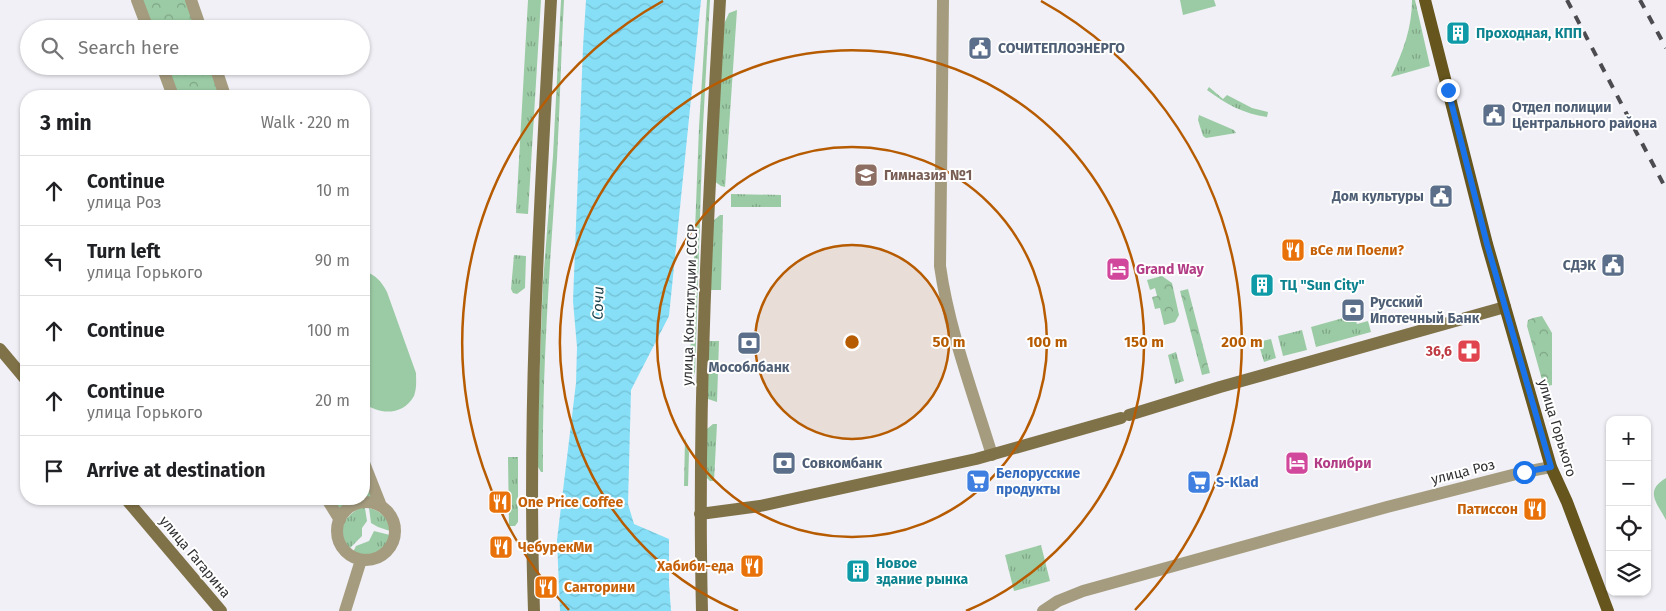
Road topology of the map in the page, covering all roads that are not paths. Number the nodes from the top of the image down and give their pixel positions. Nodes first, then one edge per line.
1 (137, 0) edge
2 (191, 0) edge
3 (552, 0) edge
4 (720, 0) edge
5 (943, 0) edge
6 (1425, 0) edge
7 (145, 20) edge
8 (198, 20) edge
9 (165, 75) edge
10 (218, 75) edge
11 (171, 90) edge
12 (223, 90) edge
13 (1505, 307) junction
14 (0, 349) edge
15 (20, 373) edge
16 (992, 455) junction
17 (1551, 467) junction
18 (370, 478) edge
19 (370, 503) edge
20 (131, 505) edge
21 (331, 505) edge
22 (355, 505) edge
23 (381, 506) junction
24 (700, 514) junction
25 (340, 520) junction
26 (361, 560) junction
27 (221, 611) edge
28 (345, 611) edge
29 (534, 611) edge
30 (702, 611) edge
31 (1043, 611) edge
32 (1608, 611) edge

1 - 7 street
2 - 8 street
3 - 29 street
4 - 24 street, улица Конституции СССР
5 - 16 street
6 - 13 main road, улица Горького
9 - 11 street
10 - 12 street
13 - 16 street
13 - 17 main road, улица Горького
14 - 15 street
16 - 24 street
17 - 31 street, улица Роз
17 - 32 main road, улица Горького
18 - 23 street
19 - 23 street
20 - 27 street, улица Гагарина
21 - 25 street
22 - 25 street
23 - 26 street
24 - 30 street, улица Конституции СССР
25 - 26 street
26 - 28 street

